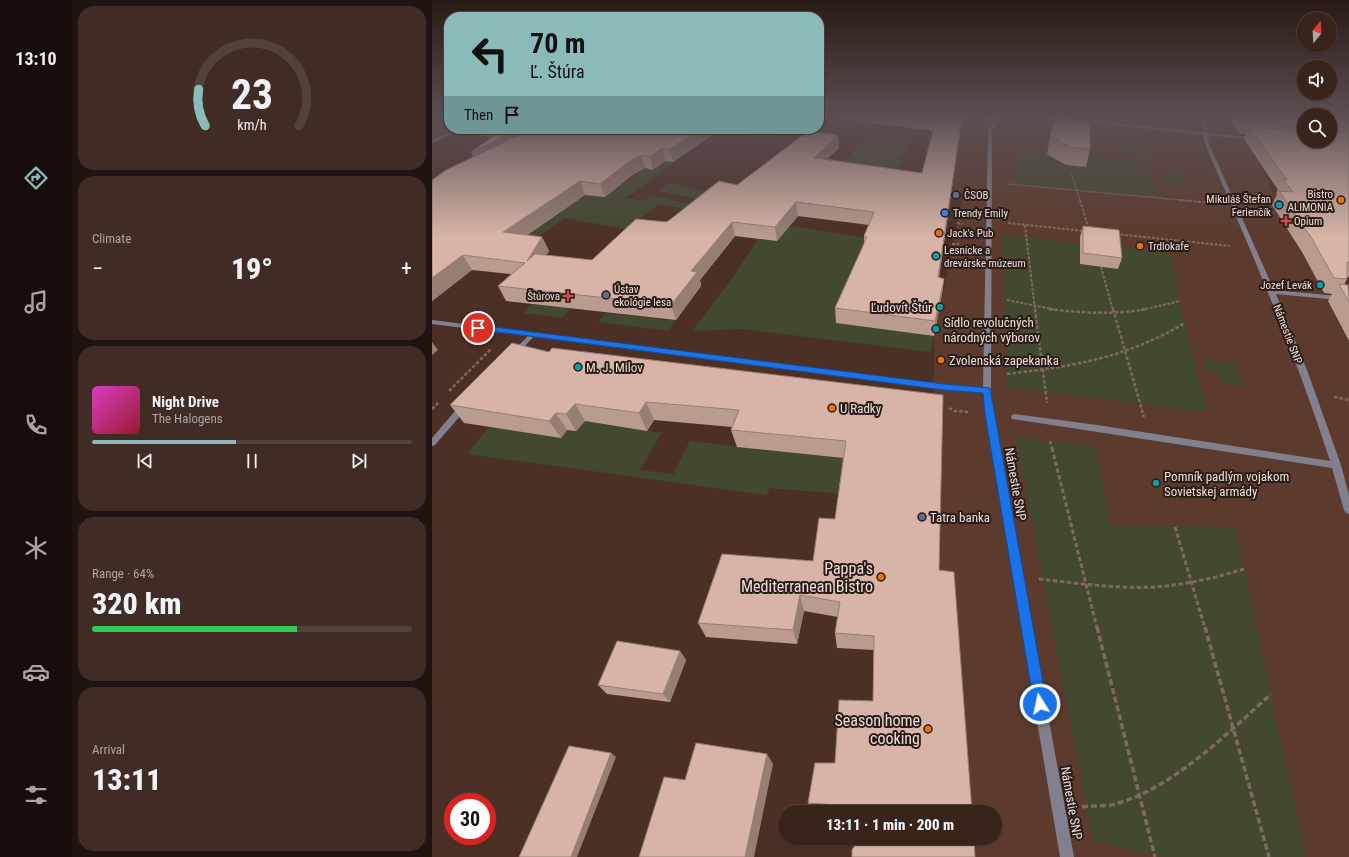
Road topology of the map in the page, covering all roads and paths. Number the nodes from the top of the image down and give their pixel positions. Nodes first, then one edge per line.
1 (990, 156) edge
2 (1212, 156) edge
3 (1072, 172) edge
4 (1005, 184) dead end
5 (1077, 190) junction
6 (1234, 205) junction
7 (1005, 222) dead end
8 (957, 223) dead end
9 (963, 224) dead end
10 (1025, 224) junction
11 (1112, 234) edge
12 (952, 244) dead end
13 (959, 244) dead end
14 (1253, 248) junction
15 (948, 266) dead end
16 (955, 266) dead end
17 (1101, 267) edge
18 (1272, 292) junction
19 (1005, 299) dead end
20 (1349, 299) edge
21 (1180, 301) dead end
22 (1034, 307) junction
23 (1114, 313) junction
24 (432, 322) edge
25 (1185, 323) dead end
26 (508, 332) junction
27 (532, 335) junction
28 (1124, 353) junction
29 (507, 360) edge
30 (1043, 370) junction
31 (1004, 380) dead end
32 (987, 390) junction
33 (449, 392) dead end
34 (443, 398) dead end
35 (471, 399) edge
36 (432, 409) edge
37 (954, 411) dead end
38 (974, 413) dead end
39 (1015, 417) dead end
40 (1048, 422) junction
41 (1150, 436) junction
42 (432, 443) edge
43 (1337, 465) junction
44 (1349, 510) edge
45 (1175, 527) dead end
46 (1244, 569) dead end
47 (1192, 582) junction
48 (1086, 584) junction
49 (1038, 587) dead end
50 (1271, 694) dead end
51 (1233, 728) junction
52 (1140, 794) junction
53 (1079, 808) dead end
54 (1067, 857) edge
55 (1155, 857) edge
56 (1269, 857) edge

1 - 32 street, Námestie SNP
2 - 6 street, Námestie SNP
3 - 5 path
4 - 5 path
5 - 6 path
5 - 10 path
6 - 14 street, Námestie SNP
7 - 10 path
8 - 9 path
10 - 22 path
11 - 14 path
12 - 13 path
14 - 18 street, Námestie SNP
15 - 16 path
17 - 23 path
18 - 20 street
18 - 43 street, Námestie SNP
19 - 22 path
21 - 23 path
22 - 23 path
22 - 30 path
23 - 28 path
24 - 26 street
25 - 28 path
26 - 27 street
26 - 33 path
27 - 29 street
27 - 32 street
28 - 30 path
28 - 41 path
30 - 31 path
30 - 40 path
32 - 54 street, Námestie SNP
34 - 36 path
35 - 42 street
37 - 38 path
39 - 40 street
40 - 41 street
40 - 48 path
41 - 43 street
43 - 44 street, Námestie SNP
45 - 47 path
46 - 47 path
47 - 48 path
47 - 51 path
48 - 49 path
48 - 52 path
50 - 51 path
51 - 52 path
51 - 56 path
52 - 53 path
52 - 55 path

